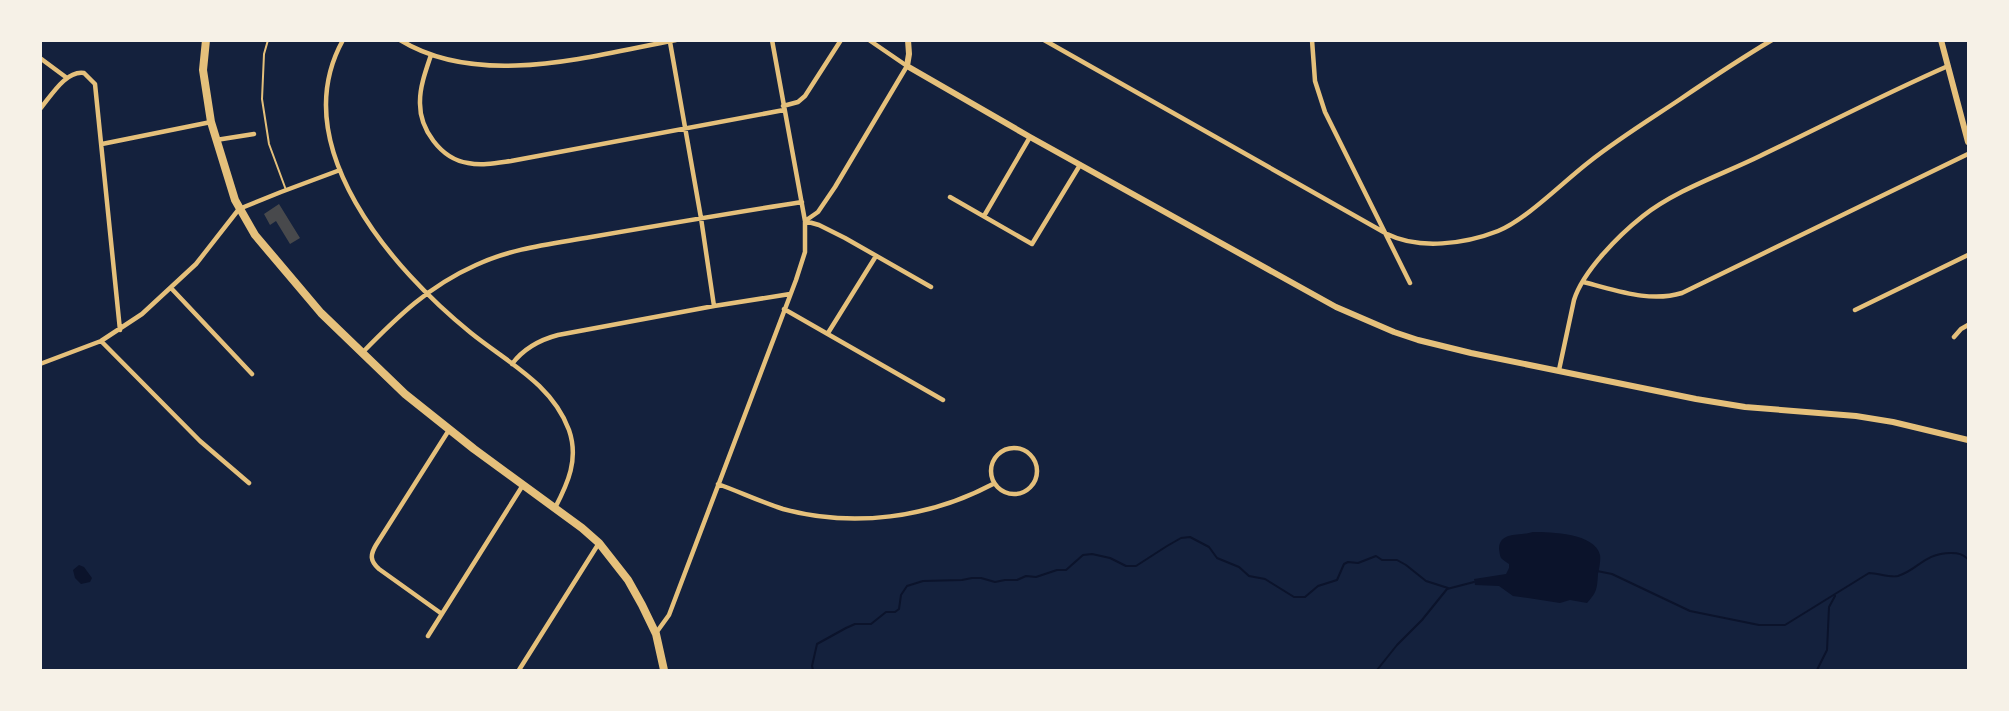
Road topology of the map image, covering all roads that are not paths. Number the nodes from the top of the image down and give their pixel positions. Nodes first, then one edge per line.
1 (206, 40) edge
2 (268, 40) edge
3 (343, 40) edge
4 (400, 40) edge
5 (772, 40) edge
6 (841, 40) edge
7 (869, 40) edge
8 (908, 40) edge
9 (1044, 40) edge
10 (1312, 40) edge
11 (1772, 40) edge
12 (1941, 40) edge
13 (673, 41) edge
14 (431, 56) junction
15 (40, 58) edge
16 (907, 66) junction
17 (1948, 66) junction
18 (67, 78) junction
19 (784, 108) junction
20 (40, 109) edge
21 (211, 122) junction
22 (686, 130) junction
23 (254, 134) dead end
24 (1030, 137) junction
25 (216, 140) junction
26 (1968, 142) edge
27 (102, 144) junction
28 (1968, 154) edge
29 (1080, 165) junction
30 (340, 170) junction
31 (286, 190) junction
32 (950, 197) dead end
33 (802, 202) junction
34 (239, 209) junction
35 (984, 216) junction
36 (701, 218) junction
37 (805, 221) junction
38 (1387, 234) junction
39 (1968, 255) edge
40 (876, 256) junction
41 (1582, 282) junction
42 (1410, 283) dead end
43 (931, 287) dead end
44 (171, 288) junction
45 (427, 292) junction
46 (790, 294) junction
47 (714, 306) junction
48 (784, 309) junction
49 (1855, 310) dead end
50 (1968, 325) edge
51 (120, 330) junction
52 (828, 333) junction
53 (1954, 338) dead end
54 (100, 341) junction
55 (362, 354) junction
56 (41, 363) edge
57 (512, 364) junction
58 (1559, 370) junction
59 (252, 374) dead end
60 (943, 400) dead end
61 (449, 430) junction
62 (1968, 440) edge
63 (249, 483) dead end
64 (718, 484) junction
65 (993, 484) junction
66 (523, 485) junction
67 (555, 508) junction
68 (599, 543) junction
69 (442, 614) junction
70 (656, 634) junction
71 (428, 636) dead end
72 (519, 670) edge
73 (664, 670) edge

1 - 21 highway
2 - 31 lane
3 - 30 street
4 - 14 street
5 - 19 street
6 - 19 street
7 - 16 street
8 - 16 street
9 - 38 street
10 - 38 street
11 - 38 street
12 - 17 street
13 - 14 street
13 - 22 street
14 - 22 street
15 - 18 street
16 - 24 street
16 - 37 street
17 - 26 street
17 - 41 street
18 - 20 street
18 - 27 street
19 - 22 street
19 - 33 street
21 - 25 highway
21 - 27 street
22 - 36 street
23 - 25 street
24 - 29 street
24 - 35 street
25 - 34 highway
27 - 51 street
28 - 41 street
29 - 35 street
29 - 58 street
30 - 31 street
30 - 45 street
31 - 34 street
32 - 35 street
33 - 36 street
33 - 37 street
34 - 44 street
34 - 55 highway
36 - 45 street
36 - 47 street
37 - 40 street
37 - 46 street
38 - 42 street
39 - 49 street
40 - 43 street
40 - 52 street
41 - 58 street
44 - 51 street
44 - 59 street
45 - 55 street
45 - 57 street
46 - 47 street
46 - 48 street
47 - 57 street
48 - 52 street
48 - 64 street
50 - 53 street
51 - 54 street
52 - 60 street
54 - 56 street
54 - 63 street
55 - 61 highway
57 - 67 street
58 - 62 street
61 - 66 highway
61 - 69 street
64 - 65 street
64 - 70 street
65 - 65 street
66 - 67 highway
66 - 69 street
67 - 68 highway
68 - 70 highway
68 - 72 street
69 - 71 street
70 - 73 highway

